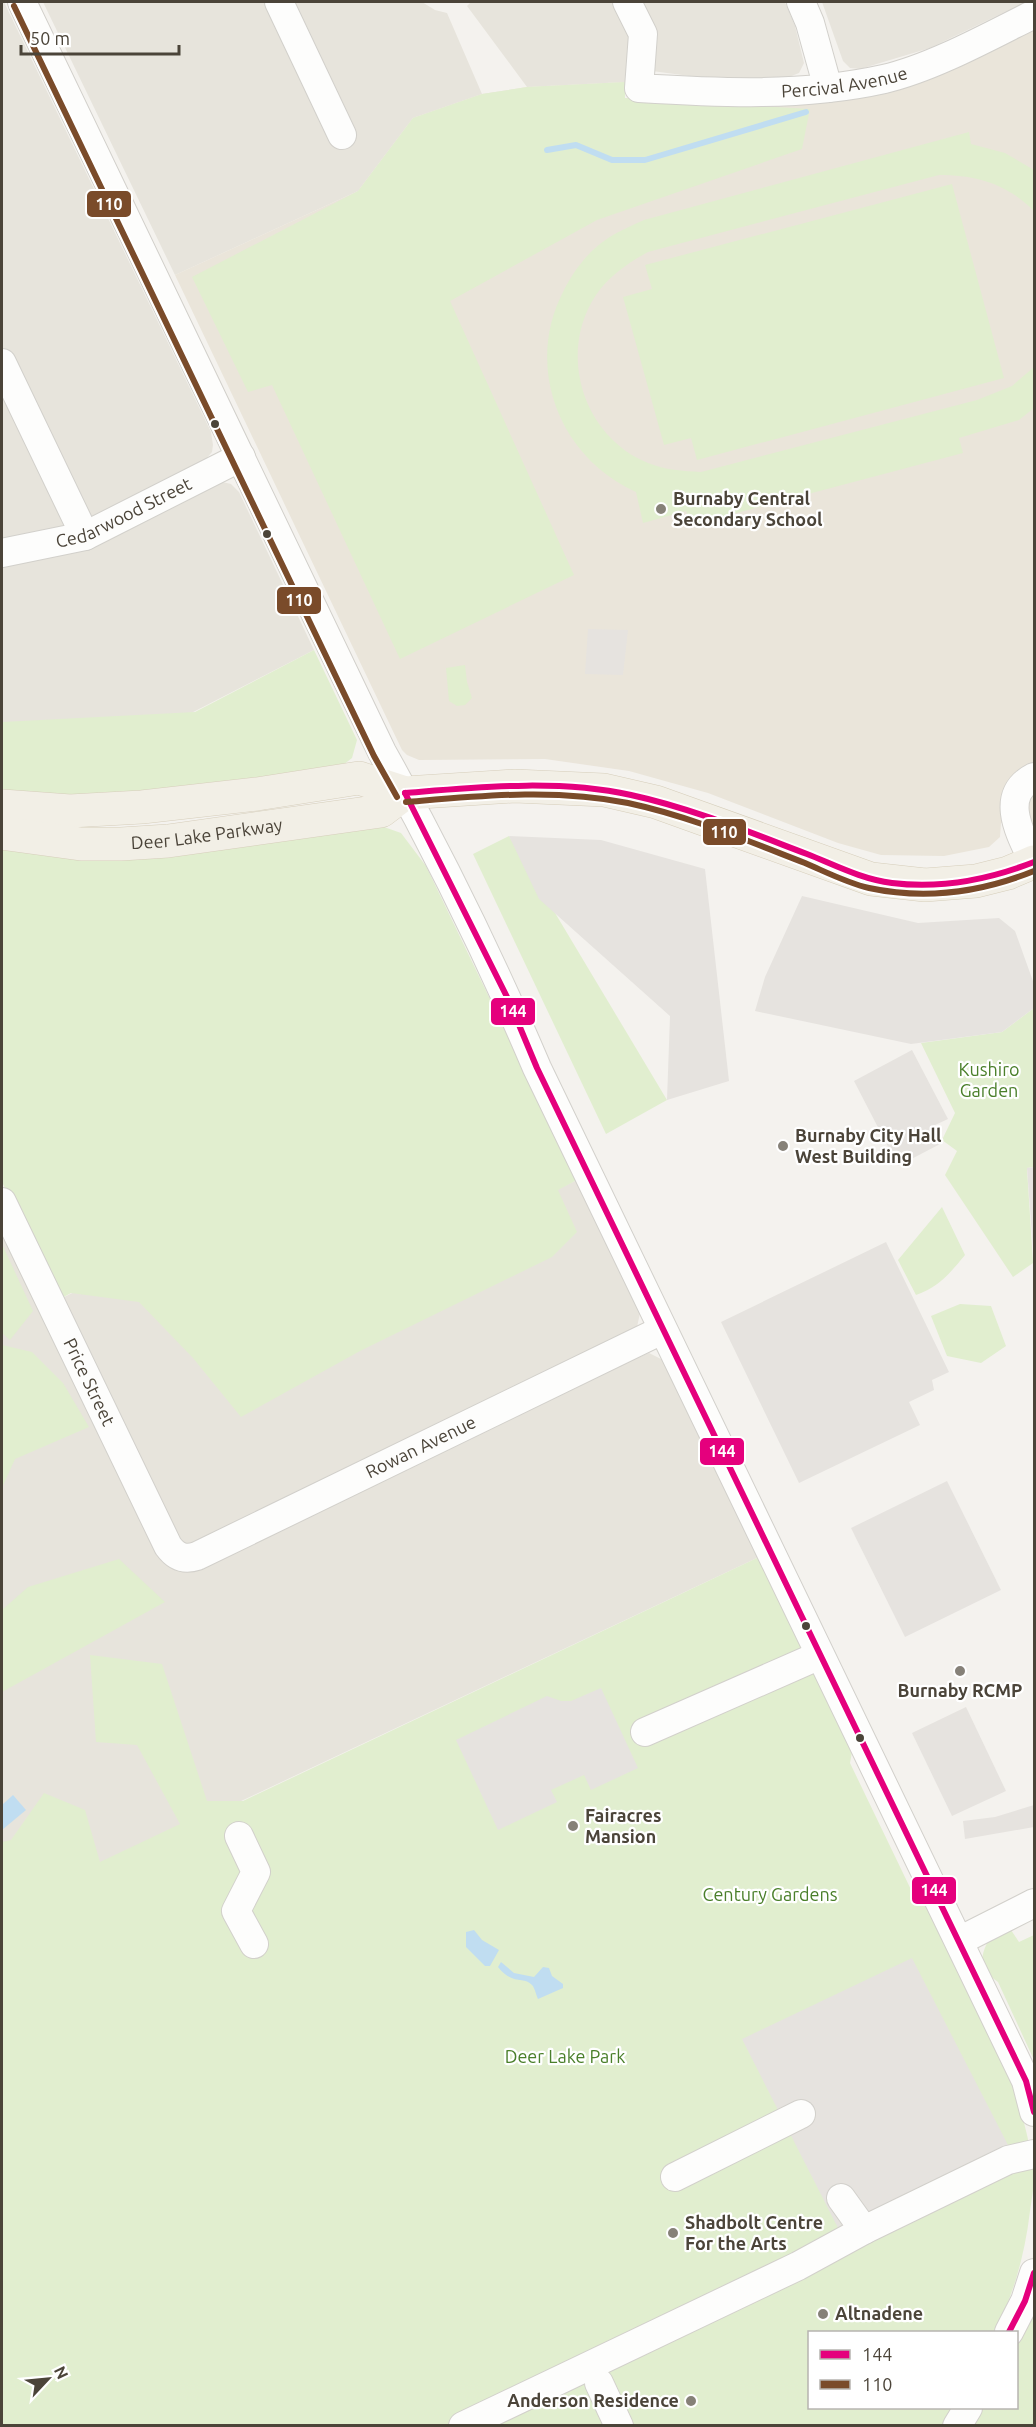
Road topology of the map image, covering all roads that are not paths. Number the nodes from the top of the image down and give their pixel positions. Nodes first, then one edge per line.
1 (22, 2) edge
2 (279, 2) edge
3 (627, 2) edge
4 (801, 2) edge
5 (1035, 14) edge
6 (828, 88) junction
7 (342, 135) dead end
8 (2, 363) edge
9 (241, 457) junction
10 (85, 536) junction
11 (2, 553) edge
12 (1035, 777) edge
13 (405, 793) junction
14 (2, 806) edge
15 (2, 833) edge
16 (1034, 862) edge
17 (2, 1202) edge
18 (662, 1330) junction
19 (180, 1557) joint
20 (818, 1656) junction
21 (645, 1732) dead end
22 (239, 1836) dead end
23 (1035, 1903) edge
24 (959, 1941) junction
25 (254, 1944) dead end
26 (1035, 2112) edge
27 (801, 2114) dead end
28 (1035, 2154) edge
29 (675, 2177) dead end
30 (841, 2198) dead end
31 (864, 2230) junction
32 (1035, 2273) edge
33 (1010, 2331) edge
34 (599, 2383) dead end
35 (967, 2409) edge
36 (463, 2426) edge
37 (619, 2426) edge
38 (957, 2426) edge

1 - 9 street
2 - 7 street
3 - 6 street, Percival Avenue
4 - 6 street
5 - 6 street, Percival Avenue
8 - 10 street
9 - 10 street, Cedarwood Street
9 - 13 street
10 - 11 street, Cedarwood Street
12 - 16 street
13 - 14 main road, Deer Lake Parkway
13 - 15 main road, Deer Lake Parkway
13 - 16 main road, Deer Lake Parkway
13 - 18 street
17 - 19 street, Price Street
18 - 19 street, Rowan Avenue
18 - 20 street
20 - 21 street
20 - 24 street
22 - 25 street
23 - 24 street
24 - 26 street
27 - 29 street
28 - 31 street
30 - 31 street
31 - 36 street
32 - 33 street
34 - 37 street
35 - 38 street

